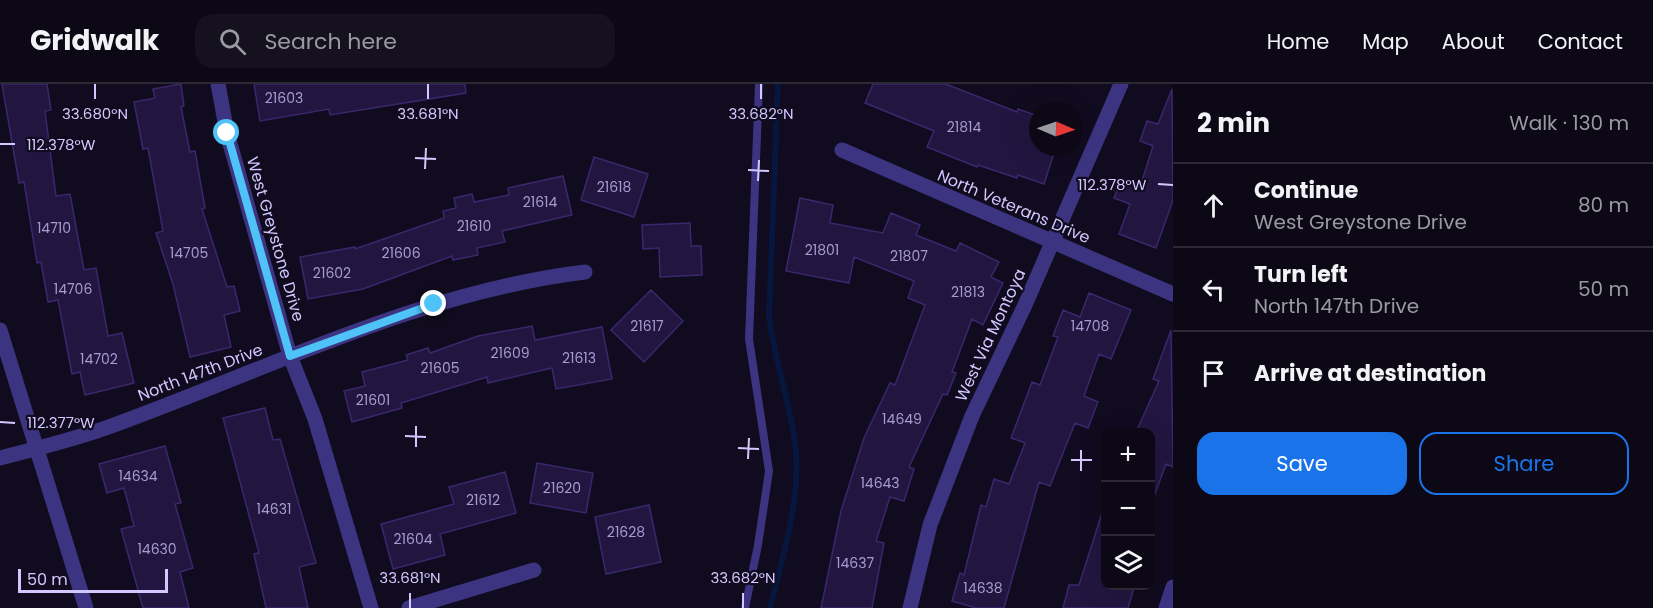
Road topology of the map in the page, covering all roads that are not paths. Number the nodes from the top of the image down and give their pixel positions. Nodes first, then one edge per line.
1 (218, 84) edge
2 (759, 84) edge
3 (1120, 84) edge
4 (842, 150) dead end
5 (1051, 242) junction
6 (585, 272) dead end
7 (1173, 294) edge
8 (0, 330) edge
9 (290, 356) junction
10 (36, 448) junction
11 (0, 458) edge
12 (534, 570) dead end
13 (1173, 587) edge
14 (86, 608) edge
15 (371, 608) edge
16 (409, 608) edge
17 (745, 608) edge
18 (910, 608) edge
19 (1166, 608) edge

1 - 9 street, West Greystone Drive
2 - 17 lane
3 - 5 street, West Via Montoya
4 - 5 street, North Veterans Drive
5 - 7 street, North Veterans Drive
5 - 18 street, West Via Montoya
6 - 9 street, North 147th Drive
8 - 10 street
9 - 10 street, North 147th Drive
9 - 15 street, West Greystone Drive
10 - 11 street, North 147th Drive
10 - 14 street
12 - 16 street
13 - 19 street

